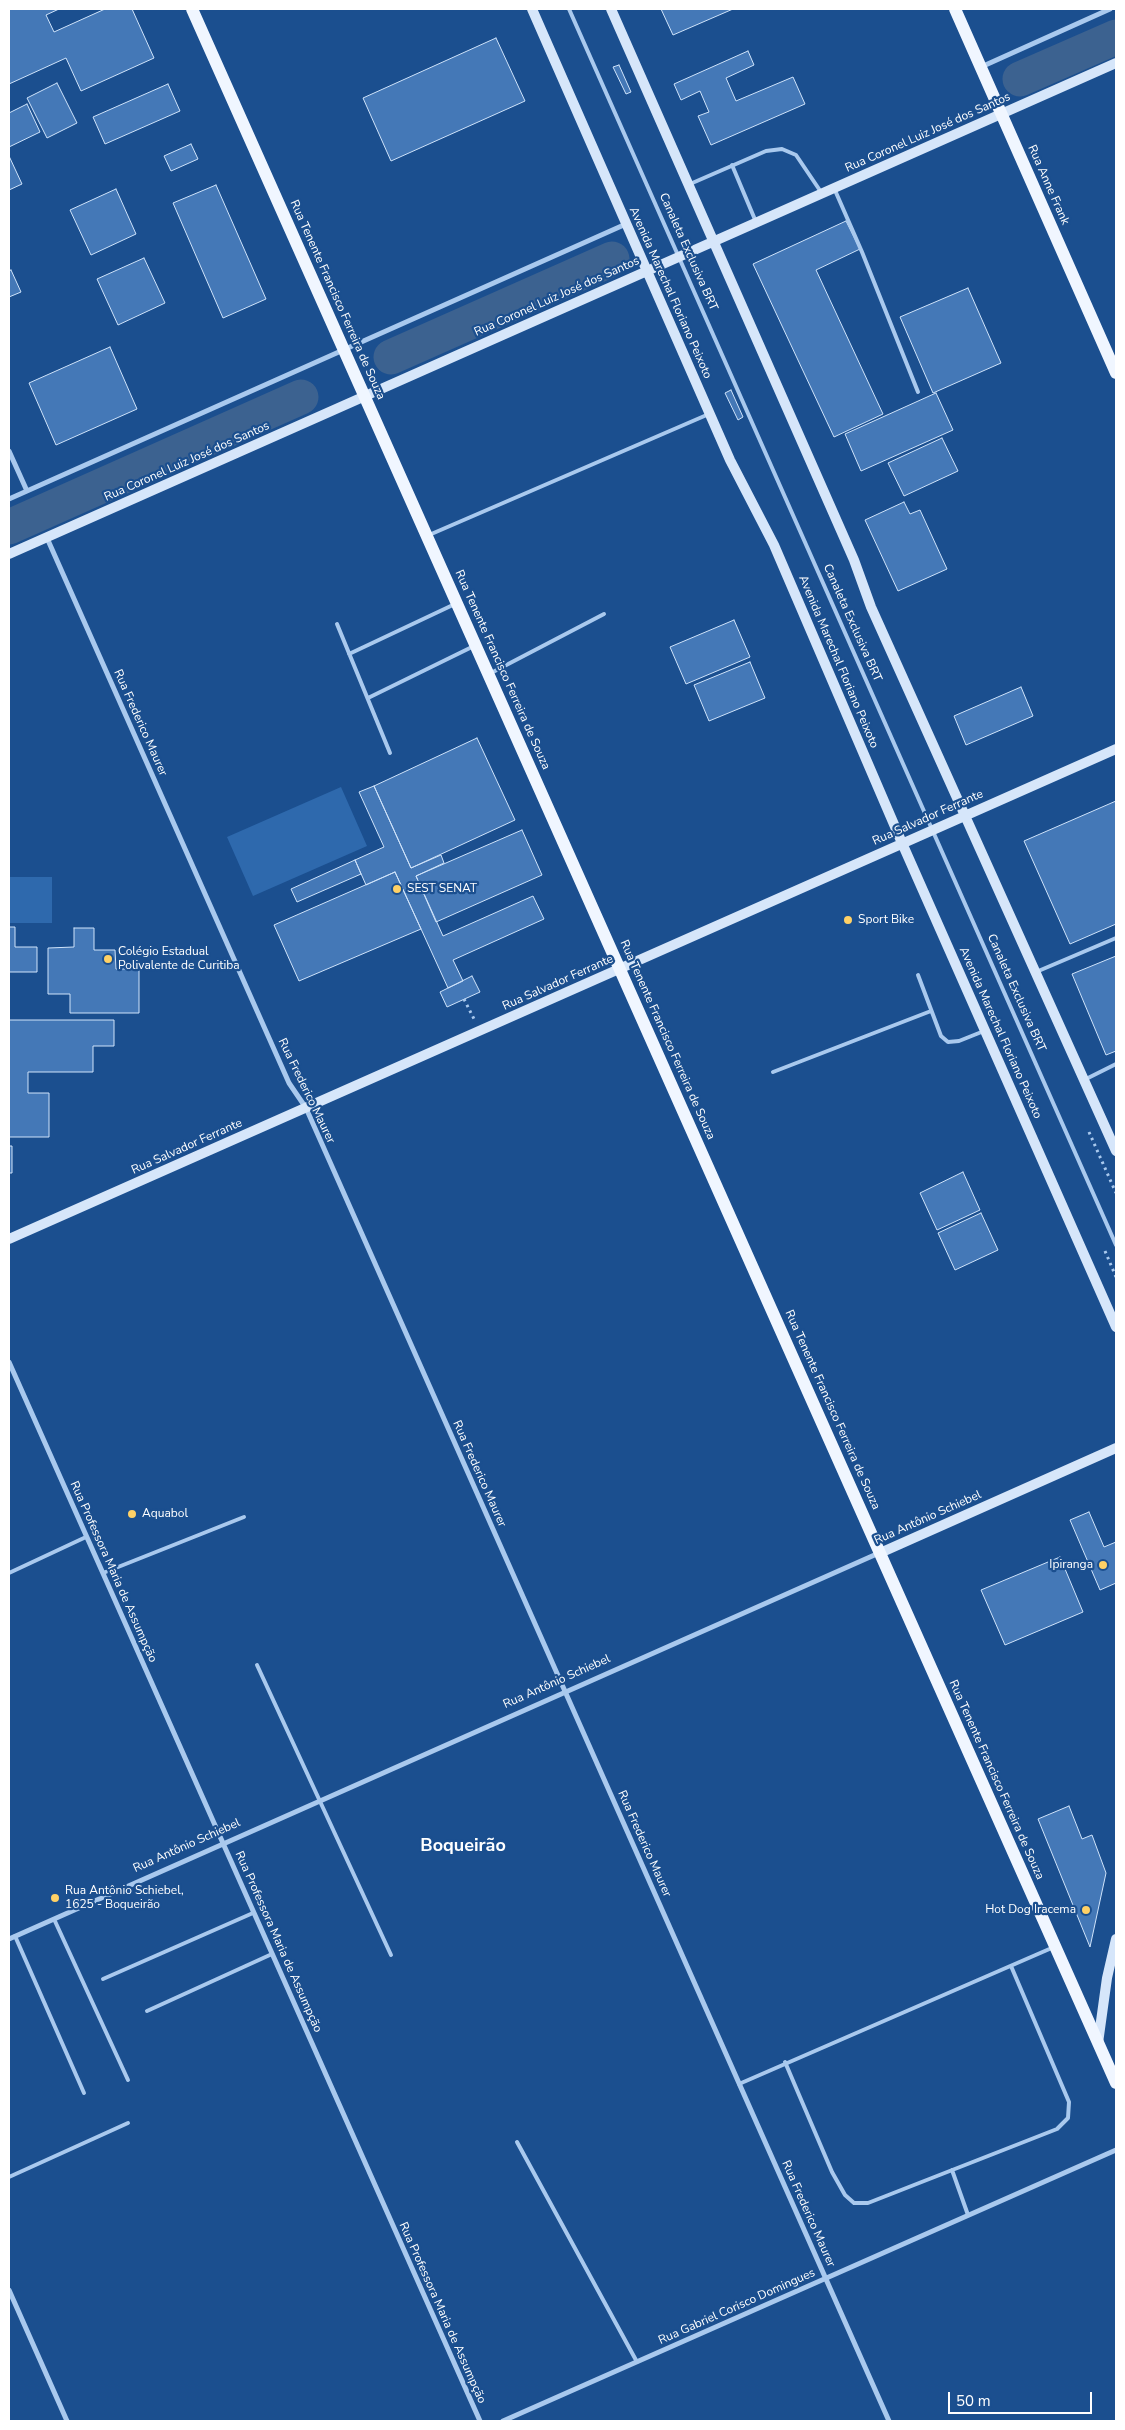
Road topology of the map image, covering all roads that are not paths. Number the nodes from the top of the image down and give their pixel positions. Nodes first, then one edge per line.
1 (192, 9) edge
2 (532, 9) edge
3 (568, 9) edge
4 (611, 9) edge
5 (955, 9) edge
6 (1110, 9) edge
7 (1116, 63) edge
8 (981, 67) junction
9 (1001, 114) junction
10 (732, 165) junction
11 (690, 184) junction
12 (834, 188) junction
13 (822, 194) junction
14 (756, 223) junction
15 (626, 224) junction
16 (715, 241) junction
17 (679, 257) junction
18 (647, 271) junction
19 (344, 350) junction
20 (1116, 373) edge
21 (918, 392) dead end
22 (365, 396) junction
23 (710, 414) junction
24 (9, 451) edge
25 (26, 491) junction
26 (9, 499) edge
27 (427, 536) junction
28 (47, 538) junction
29 (9, 554) edge
30 (457, 603) junction
31 (604, 614) dead end
32 (337, 624) dead end
33 (476, 645) junction
34 (349, 654) junction
35 (489, 674) junction
36 (368, 698) junction
37 (1116, 749) edge
38 (390, 752) dead end
39 (965, 816) junction
40 (932, 830) junction
41 (902, 843) junction
42 (1116, 938) edge
43 (620, 969) junction
44 (1036, 972) junction
45 (918, 975) dead end
46 (931, 1011) junction
47 (985, 1030) junction
48 (1116, 1064) edge
49 (773, 1072) dead end
50 (1084, 1080) junction
51 (306, 1108) junction
52 (1116, 1151) edge
53 (9, 1239) edge
54 (1116, 1245) edge
55 (1116, 1327) edge
56 (9, 1362) edge
57 (1116, 1448) edge
58 (244, 1517) dead end
59 (86, 1537) junction
60 (880, 1553) junction
61 (9, 1573) edge
62 (103, 1573) junction
63 (257, 1665) dead end
64 (565, 1692) junction
65 (319, 1801) junction
66 (223, 1844) junction
67 (253, 1912) junction
68 (54, 1919) junction
69 (15, 1936) junction
70 (9, 1939) edge
71 (1116, 1939) edge
72 (1055, 1946) junction
73 (272, 1954) junction
74 (391, 1955) dead end
75 (1011, 1966) junction
76 (104, 1979) dead end
77 (147, 2011) dead end
78 (1098, 2043) junction
79 (785, 2062) junction
80 (128, 2080) dead end
81 (1116, 2083) edge
82 (739, 2084) junction
83 (84, 2093) dead end
84 (128, 2123) dead end
85 (517, 2142) dead end
86 (1116, 2150) edge
87 (952, 2170) junction
88 (9, 2177) edge
89 (968, 2216) junction
90 (826, 2279) junction
91 (9, 2290) edge
92 (637, 2362) junction
93 (67, 2421) edge
94 (480, 2421) edge
95 (503, 2421) edge
96 (889, 2421) edge

1 - 19 main road, Rua Tenente Francisco Ferreira de Souza
2 - 15 street, Avenida Marechal Floriano Peixoto
3 - 17 lane, Canaleta Exclusiva BRT
4 - 11 street
5 - 8 main road, Rua Anne Frank
6 - 8 street
7 - 9 street, Rua Coronel Luiz José dos Santos
8 - 9 main road, Rua Anne Frank
9 - 12 street, Rua Coronel Luiz José dos Santos
9 - 20 main road, Rua Anne Frank
10 - 11 lane
10 - 13 lane
10 - 14 lane
11 - 16 street
12 - 13 street, Rua Coronel Luiz José dos Santos
12 - 21 lane
13 - 14 street, Rua Coronel Luiz José dos Santos
14 - 16 street, Rua Coronel Luiz José dos Santos
15 - 18 street, Avenida Marechal Floriano Peixoto
15 - 19 street
16 - 17 street, Rua Coronel Luiz José dos Santos
16 - 39 street
17 - 18 street, Rua Coronel Luiz José dos Santos
17 - 40 lane, Canaleta Exclusiva BRT
18 - 22 street, Rua Coronel Luiz José dos Santos
18 - 23 street, Avenida Marechal Floriano Peixoto
19 - 22 main road, Rua Tenente Francisco Ferreira de Souza
19 - 25 street
22 - 27 main road, Rua Tenente Francisco Ferreira de Souza
22 - 28 street, Rua Coronel Luiz José dos Santos
23 - 27 lane
23 - 41 street, Avenida Marechal Floriano Peixoto
24 - 25 street
25 - 26 street
27 - 30 main road, Rua Tenente Francisco Ferreira de Souza
28 - 29 street, Rua Coronel Luiz José dos Santos
28 - 51 street, Rua Frederico Maurer
30 - 33 main road, Rua Tenente Francisco Ferreira de Souza
30 - 34 lane
31 - 35 lane
32 - 34 lane
33 - 35 main road, Rua Tenente Francisco Ferreira de Souza
33 - 36 lane
34 - 36 lane
35 - 43 main road, Rua Tenente Francisco Ferreira de Souza
36 - 38 lane
37 - 39 street, Rua Salvador Ferrante
39 - 40 street, Rua Salvador Ferrante
39 - 44 street
40 - 41 street, Rua Salvador Ferrante
40 - 54 lane, Canaleta Exclusiva BRT
41 - 43 street, Rua Salvador Ferrante
41 - 47 street, Avenida Marechal Floriano Peixoto
42 - 44 lane
43 - 51 street, Rua Salvador Ferrante
43 - 60 main road, Rua Tenente Francisco Ferreira de Souza
44 - 50 street
45 - 46 lane
46 - 47 lane
46 - 49 lane
47 - 55 street, Avenida Marechal Floriano Peixoto
48 - 50 lane
50 - 52 street
51 - 53 street, Rua Salvador Ferrante
51 - 64 street, Rua Frederico Maurer
56 - 59 street, Rua Professora Maria de Assumpção
57 - 60 street, Rua Antônio Schiebel
58 - 62 lane
59 - 61 lane
59 - 62 street, Rua Professora Maria de Assumpção
60 - 64 street, Rua Antônio Schiebel
60 - 72 main road, Rua Tenente Francisco Ferreira de Souza
62 - 66 street, Rua Professora Maria de Assumpção
63 - 65 lane
64 - 65 street, Rua Antônio Schiebel
64 - 82 street, Rua Frederico Maurer
65 - 66 street, Rua Antônio Schiebel
65 - 74 lane
66 - 67 street, Rua Professora Maria de Assumpção
66 - 68 street, Rua Antônio Schiebel
67 - 73 street, Rua Professora Maria de Assumpção
67 - 76 lane
68 - 69 street, Rua Antônio Schiebel
68 - 80 lane
69 - 70 street, Rua Antônio Schiebel
69 - 83 lane
71 - 78 street
72 - 75 lane
72 - 78 main road, Rua Tenente Francisco Ferreira de Souza
73 - 77 lane
73 - 94 street, Rua Professora Maria de Assumpção
75 - 79 lane
75 - 87 lane
78 - 81 main road, Rua Tenente Francisco Ferreira de Souza
79 - 82 lane
79 - 87 lane
82 - 90 street, Rua Frederico Maurer
84 - 88 lane
85 - 92 lane
86 - 89 street, Rua Gabriel Corisco Domingues
87 - 89 lane
89 - 90 street, Rua Gabriel Corisco Domingues
90 - 92 street, Rua Gabriel Corisco Domingues
90 - 96 street, Rua Frederico Maurer
91 - 93 street
92 - 95 street, Rua Gabriel Corisco Domingues

